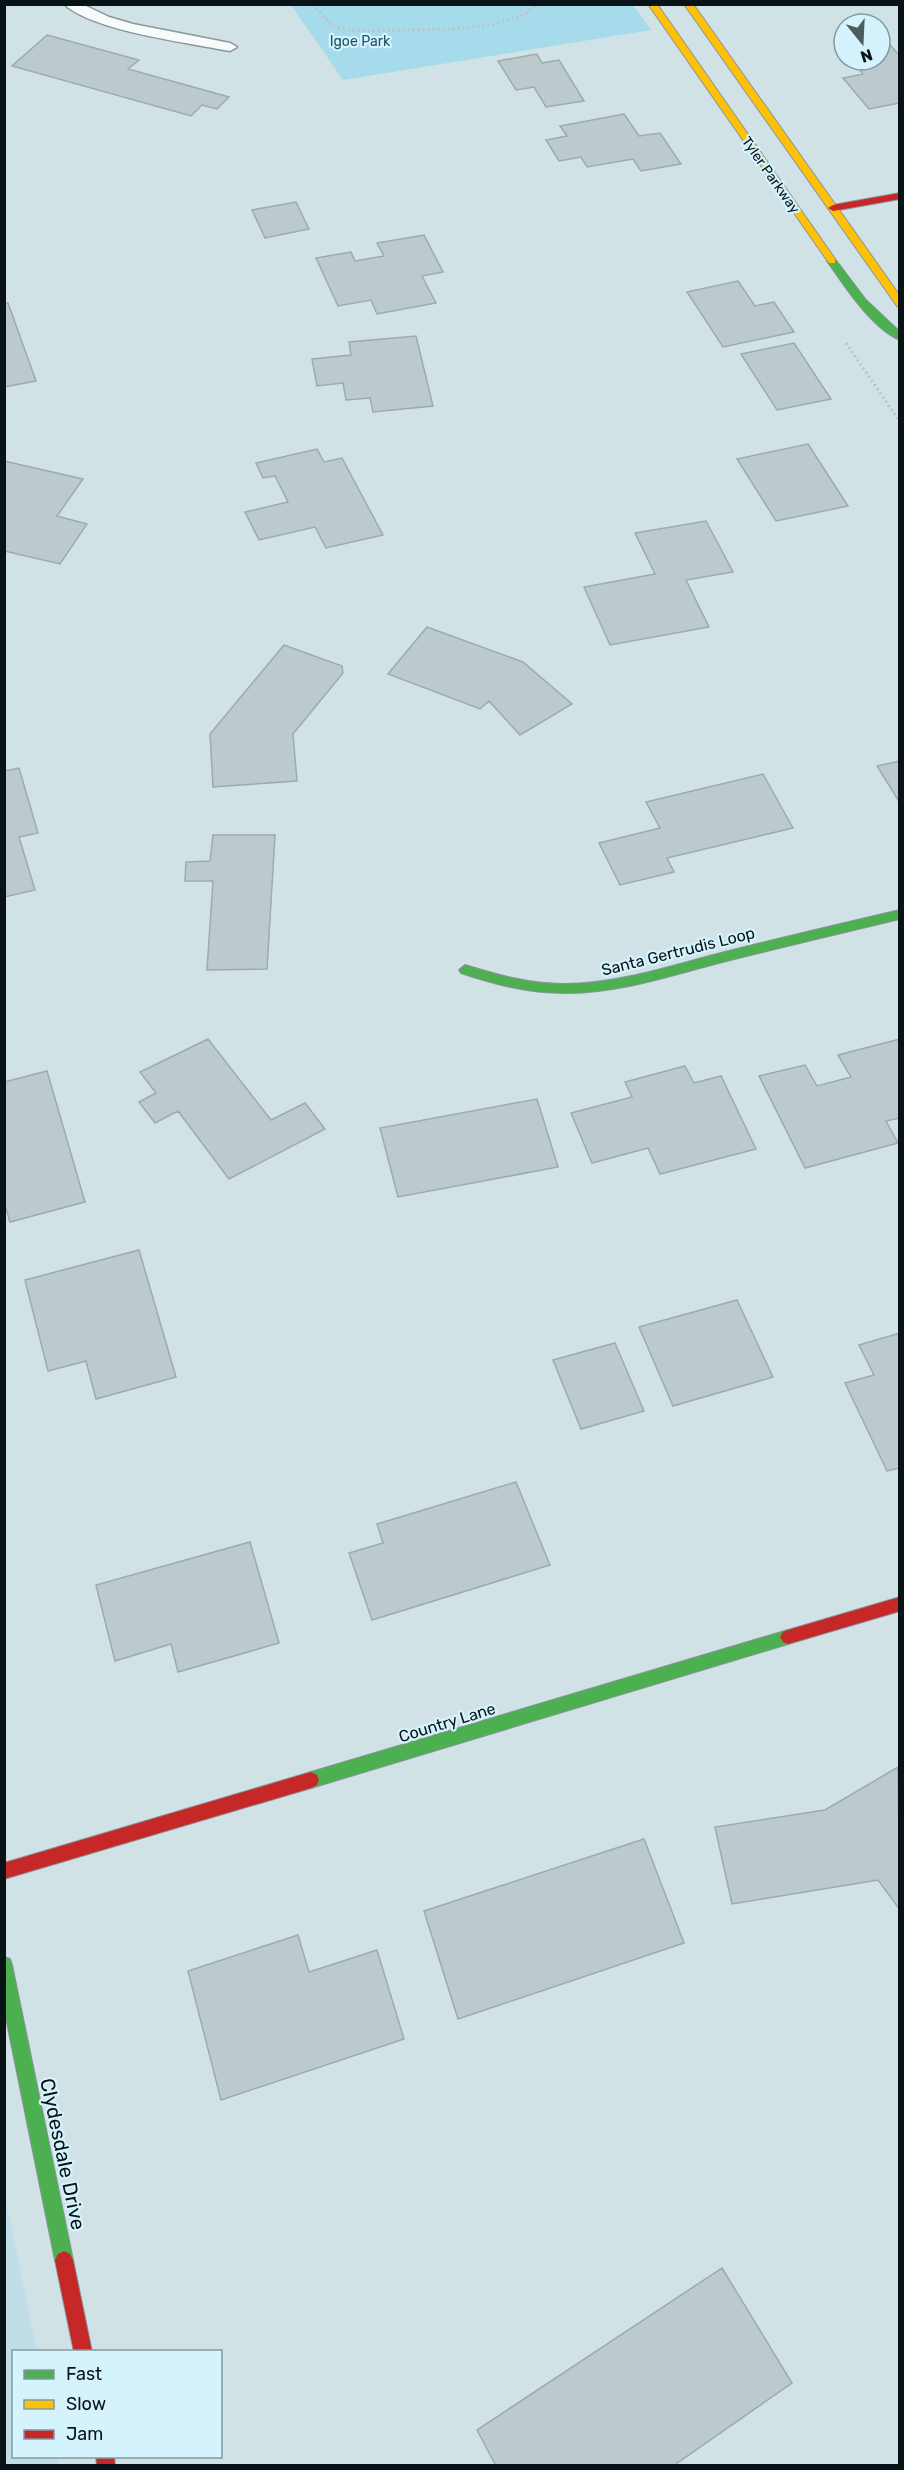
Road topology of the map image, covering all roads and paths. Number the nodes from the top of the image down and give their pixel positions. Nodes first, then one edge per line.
1 (70, 4) edge
2 (313, 4) edge
3 (537, 4) edge
4 (652, 4) edge
5 (688, 4) edge
6 (230, 47) dead end
7 (900, 196) edge
8 (833, 208) junction
9 (900, 304) edge
10 (900, 337) edge
11 (900, 914) edge
12 (465, 970) dead end
13 (900, 1604) edge
14 (4, 1871) edge
15 (4, 1965) edge
16 (83, 2350) edge

1 - 6 lane
2 - 3 path
4 - 10 street, Tyler Parkway
5 - 8 street, Tyler Parkway
7 - 8 street
8 - 9 street, Tyler Parkway
11 - 12 street, Santa Gertrudis Loop
13 - 14 street, Country Lane
15 - 16 street, Clydesdale Drive

